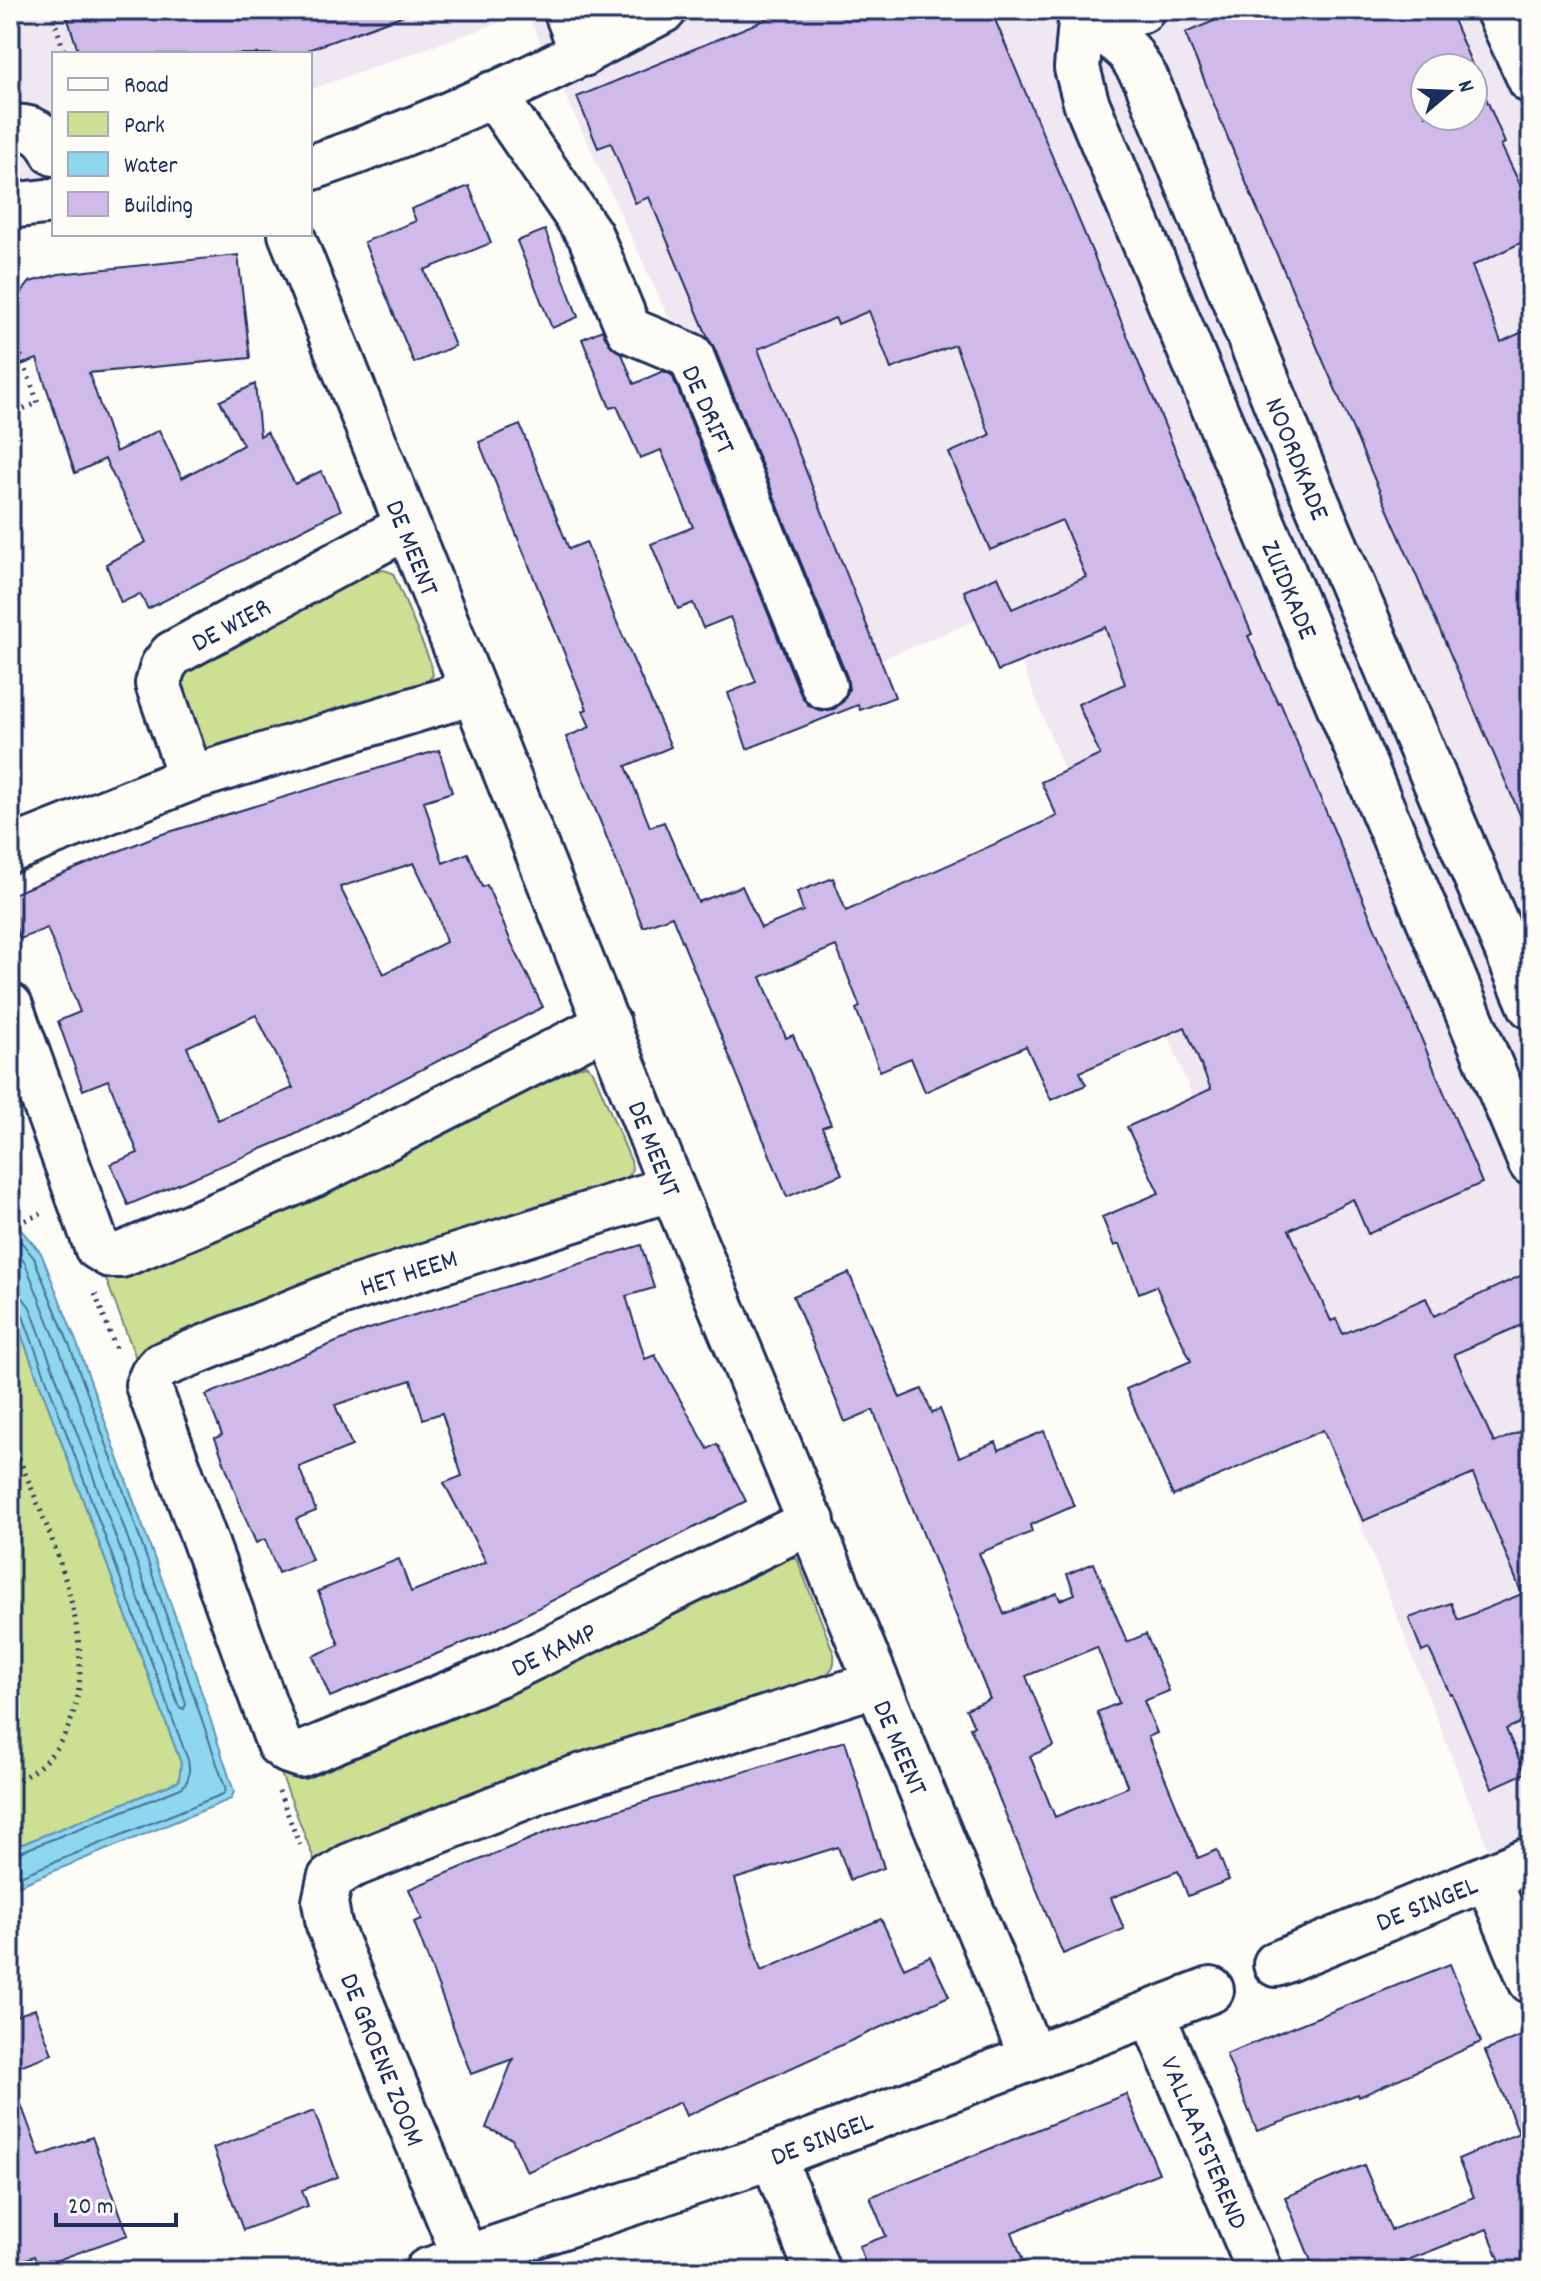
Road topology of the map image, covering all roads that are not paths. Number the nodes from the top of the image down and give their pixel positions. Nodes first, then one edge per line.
1 (566, 10) edge
2 (664, 10) edge
3 (1498, 10) edge
4 (1098, 18) edge
5 (583, 54) junction
6 (1531, 81) edge
7 (493, 94) junction
8 (10, 128) edge
9 (52, 149) edge
10 (312, 167) edge
11 (52, 201) edge
12 (10, 206) edge
13 (292, 236) edge
14 (406, 527) junction
15 (824, 686) dead end
16 (473, 692) junction
17 (191, 778) junction
18 (10, 850) edge
19 (1495, 922) junction
20 (1440, 945) junction
21 (10, 1006) edge
22 (1531, 1006) edge
23 (608, 1024) junction
24 (1531, 1163) edge
25 (672, 1188) junction
26 (812, 1521) junction
27 (876, 1684) junction
28 (284, 1748) joint
29 (1531, 1859) edge
30 (1487, 1877) junction
31 (1276, 1964) dead end
32 (1531, 1981) edge
33 (1211, 1990) dead end
34 (1152, 2014) junction
35 (1032, 2057) junction
36 (773, 2156) junction
37 (446, 2264) edge
38 (817, 2271) edge
39 (1260, 2271) edge

1 - 5 street
2 - 5 street
3 - 6 street
4 - 19 street, NOORDKADE
4 - 20 street, ZUIDKADE
5 - 7 street
7 - 10 street
7 - 15 street, DE DRIFT
8 - 9 street
11 - 12 street
13 - 14 street, DE MEENT
14 - 16 street, DE MEENT
14 - 17 street, DE WIER
16 - 17 street
16 - 23 street, DE MEENT
17 - 18 street
19 - 20 street
19 - 22 street, NOORDKADE
20 - 24 street, ZUIDKADE
21 - 23 street
23 - 25 street, DE MEENT
25 - 26 street, DE MEENT
25 - 28 street, HET HEEM
26 - 27 street, DE MEENT
26 - 28 street, DE KAMP
27 - 35 street, DE MEENT
27 - 37 street, DE GROENE ZOOM
29 - 30 street, DE SINGEL
30 - 31 street, DE SINGEL
30 - 32 street
33 - 34 street, DE SINGEL
34 - 35 street, DE SINGEL
34 - 39 street, VALLAATSTEREND
35 - 36 street, DE SINGEL
36 - 37 street, DE SINGEL
36 - 38 street

